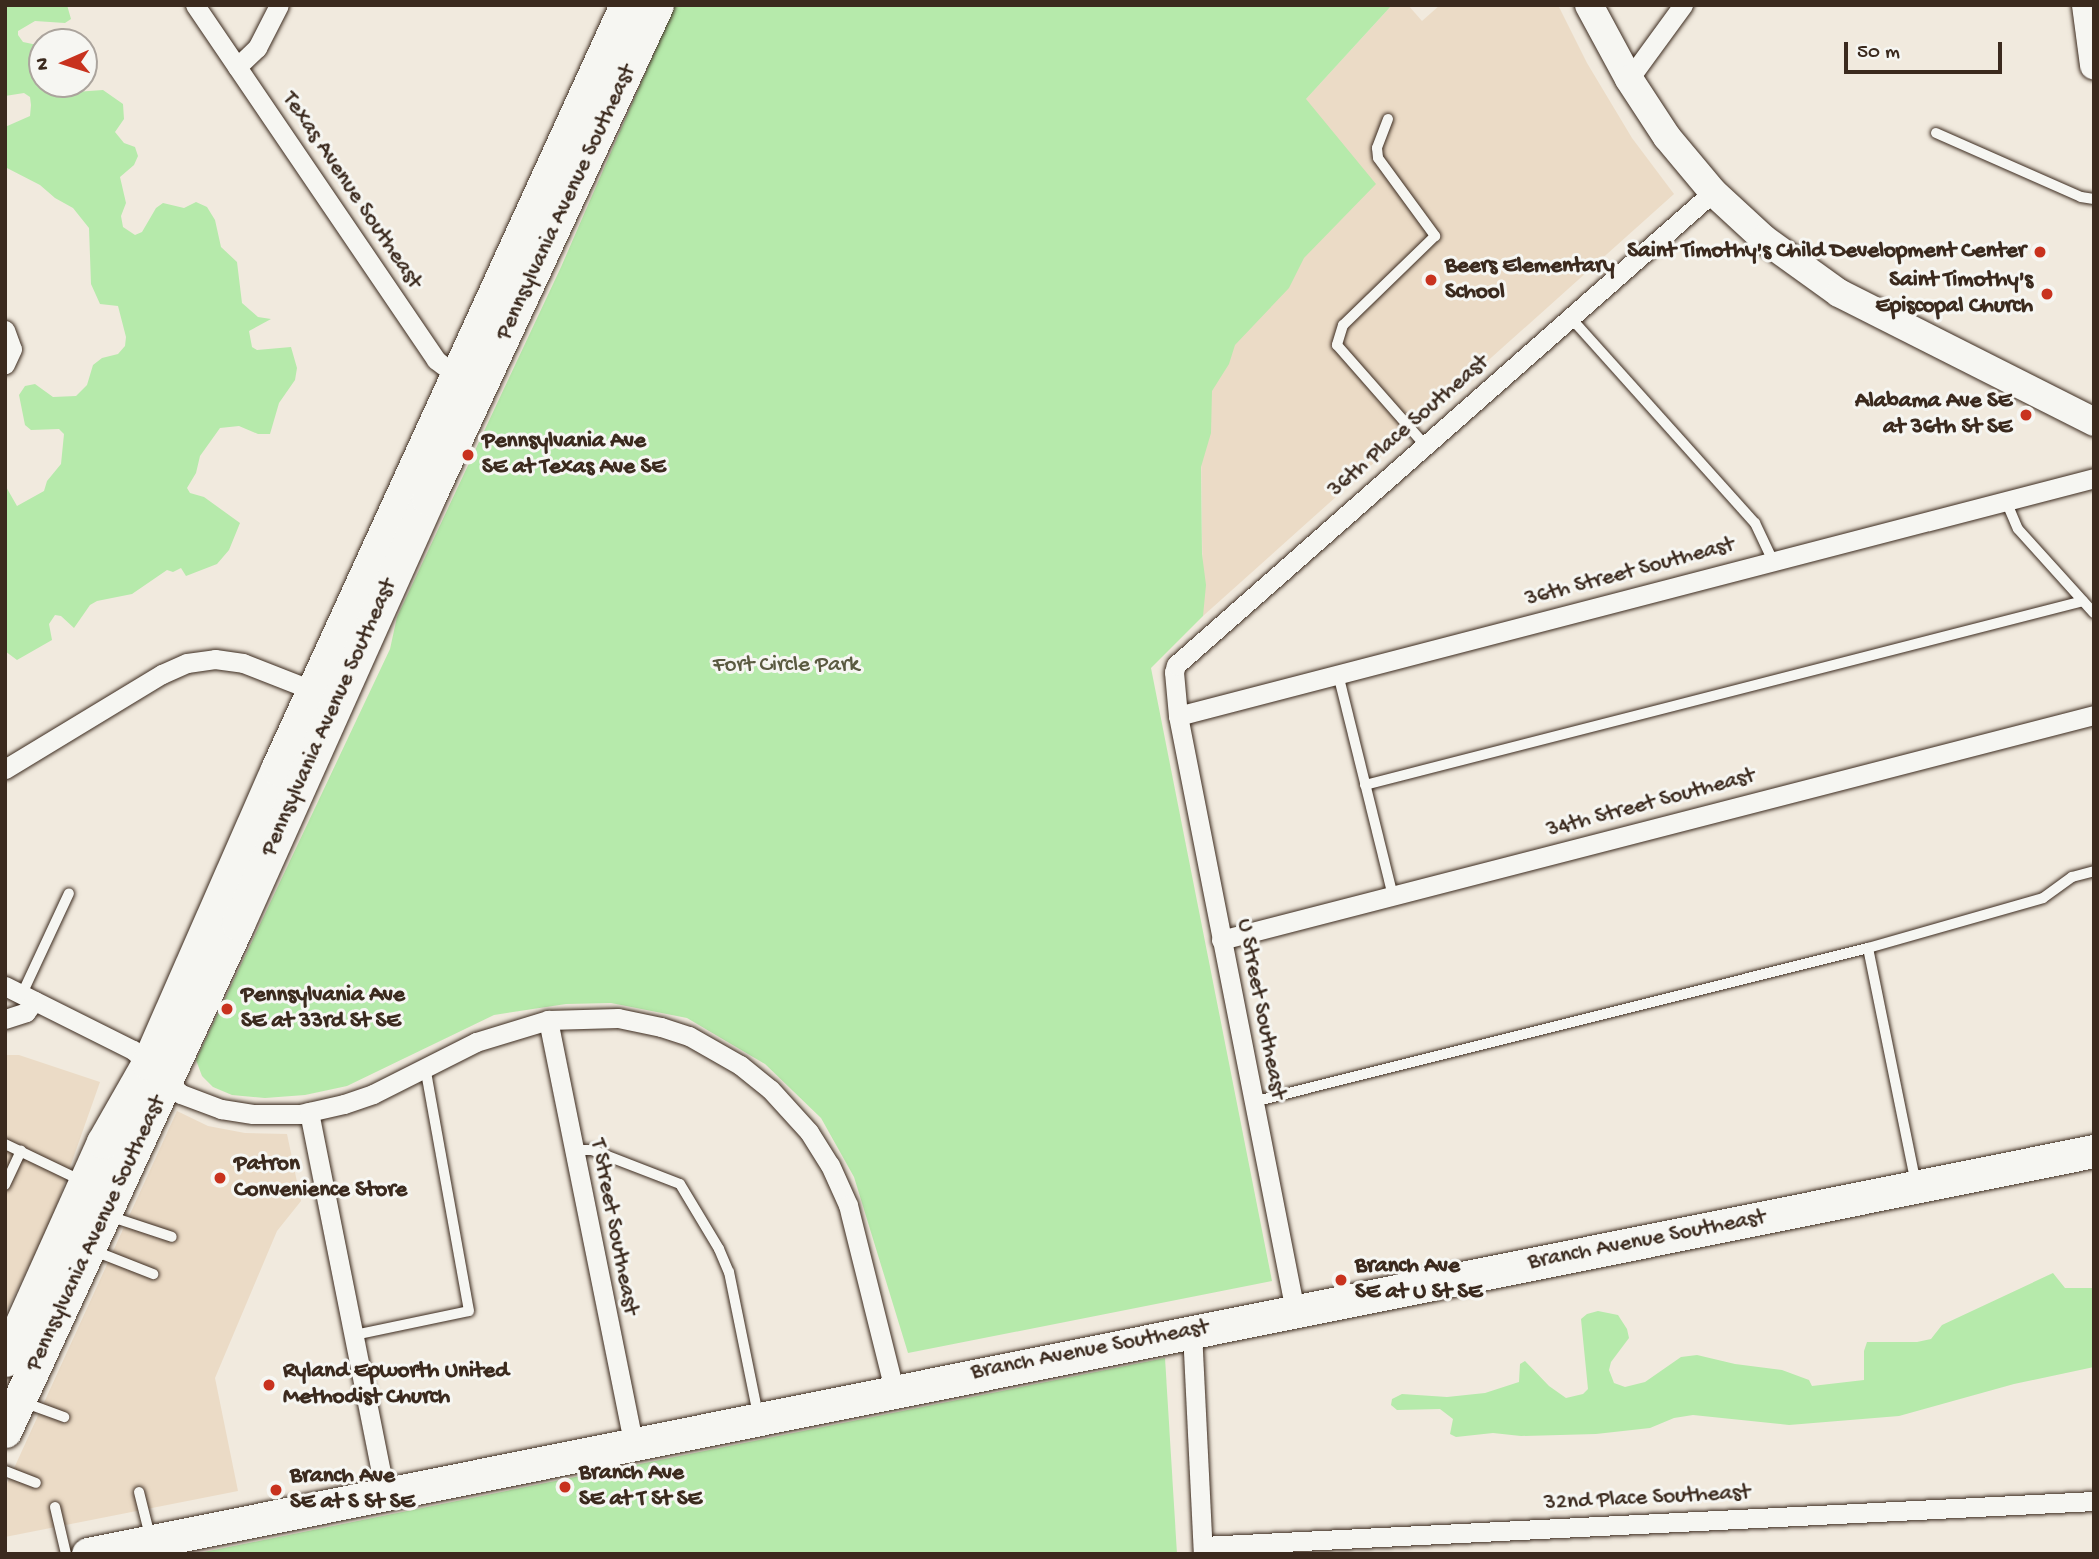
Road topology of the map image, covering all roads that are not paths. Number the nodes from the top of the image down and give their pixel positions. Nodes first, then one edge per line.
1 (195, 5) edge
2 (279, 5) edge
3 (626, 5) edge
4 (657, 5) edge
5 (1589, 5) edge
6 (1683, 5) edge
7 (2086, 5) edge
8 (2094, 65) edge
9 (237, 67) junction
10 (1629, 79) junction
11 (1388, 119) dead end
12 (1936, 133) dead end
13 (1713, 192) junction
14 (2094, 199) edge
15 (1570, 317) junction
16 (5, 330) edge
17 (5, 364) edge
18 (468, 382) junction
19 (2094, 422) edge
20 (1425, 445) junction
21 (2094, 478) edge
22 (2006, 501) junction
23 (1773, 561) junction
24 (2083, 601) junction
25 (2094, 613) edge
26 (1338, 674) junction
27 (326, 696) junction
28 (2094, 715) edge
29 (1178, 716) junction
30 (5, 769) edge
31 (1365, 785) junction
32 (2094, 871) edge
33 (69, 893) dead end
34 (1393, 896) junction
35 (1221, 940) junction
36 (1868, 947) junction
37 (20, 994) edge
38 (5, 1019) edge
39 (548, 1020) junction
40 (425, 1067) junction
41 (157, 1073) junction
42 (1253, 1102) junction
43 (309, 1112) junction
44 (5, 1144) edge
45 (573, 1150) junction
46 (21, 1151) junction
47 (2094, 1151) edge
48 (86, 1182) junction
49 (5, 1185) edge
50 (1916, 1186) junction
51 (104, 1215) junction
52 (172, 1237) dead end
53 (88, 1249) junction
54 (153, 1274) dead end
55 (1295, 1311) junction
56 (1192, 1331) junction
57 (354, 1335) junction
58 (7, 1352) edge
59 (894, 1390) junction
60 (20, 1400) junction
61 (64, 1418) dead end
62 (759, 1418) junction
63 (5, 1431) edge
64 (632, 1443) junction
65 (5, 1471) edge
66 (36, 1483) dead end
67 (139, 1492) dead end
68 (385, 1493) junction
69 (2094, 1501) edge
70 (55, 1507) dead end
71 (151, 1540) junction
72 (1203, 1550) edge
73 (65, 1554) edge
74 (88, 1554) edge

1 - 9 street, Texas Avenue Southeast
2 - 9 street
3 - 18 highway, Pennsylvania Avenue Southeast
4 - 18 highway, Pennsylvania Avenue Southeast
5 - 10 main road
6 - 10 street
7 - 8 main road
9 - 18 street, Texas Avenue Southeast
10 - 13 main road
11 - 20 lane
12 - 14 lane
13 - 15 street, 36th Place Southeast
13 - 19 main road
15 - 20 street, 36th Place Southeast
15 - 23 lane
16 - 17 street
18 - 27 highway, Pennsylvania Avenue Southeast
20 - 29 street, 36th Place Southeast
21 - 22 street, 36th Street Southeast
22 - 23 street, 36th Street Southeast
22 - 24 lane
23 - 26 street, 36th Street Southeast
24 - 25 lane
24 - 31 lane
26 - 29 street, 36th Street Southeast
26 - 31 lane
27 - 30 street
27 - 41 highway, Pennsylvania Avenue Southeast
28 - 34 street, 34th Street Southeast
29 - 35 street, U Street Southeast
31 - 34 lane
32 - 36 lane
33 - 37 lane
34 - 35 street, 34th Street Southeast
35 - 42 street, U Street Southeast
36 - 42 lane
36 - 50 lane
37 - 38 street
37 - 41 street
39 - 40 street
39 - 45 street, T Street Southeast
39 - 59 street
40 - 43 street
40 - 57 lane
41 - 43 street
41 - 48 highway, Pennsylvania Avenue Southeast
41 - 51 highway, Pennsylvania Avenue Southeast
42 - 55 street, U Street Southeast
43 - 57 street
44 - 46 lane
45 - 62 lane
45 - 64 street, T Street Southeast
46 - 48 lane
46 - 49 lane
47 - 50 highway, Branch Avenue Southeast
48 - 58 highway, Pennsylvania Avenue Southeast
50 - 55 highway, Branch Avenue Southeast
51 - 52 lane
51 - 53 highway, Pennsylvania Avenue Southeast
53 - 54 lane
53 - 60 highway, Pennsylvania Avenue Southeast
55 - 56 highway, Branch Avenue Southeast
56 - 59 highway, Branch Avenue Southeast
56 - 72 street
57 - 68 street
59 - 62 highway, Branch Avenue Southeast
60 - 61 lane
60 - 63 highway, Pennsylvania Avenue Southeast
62 - 64 highway, Branch Avenue Southeast
64 - 68 highway, Branch Avenue Southeast
65 - 66 lane
67 - 71 lane
68 - 71 highway, Branch Avenue Southeast
69 - 72 street, 32nd Place Southeast
70 - 73 lane
71 - 74 highway, Branch Avenue Southeast

